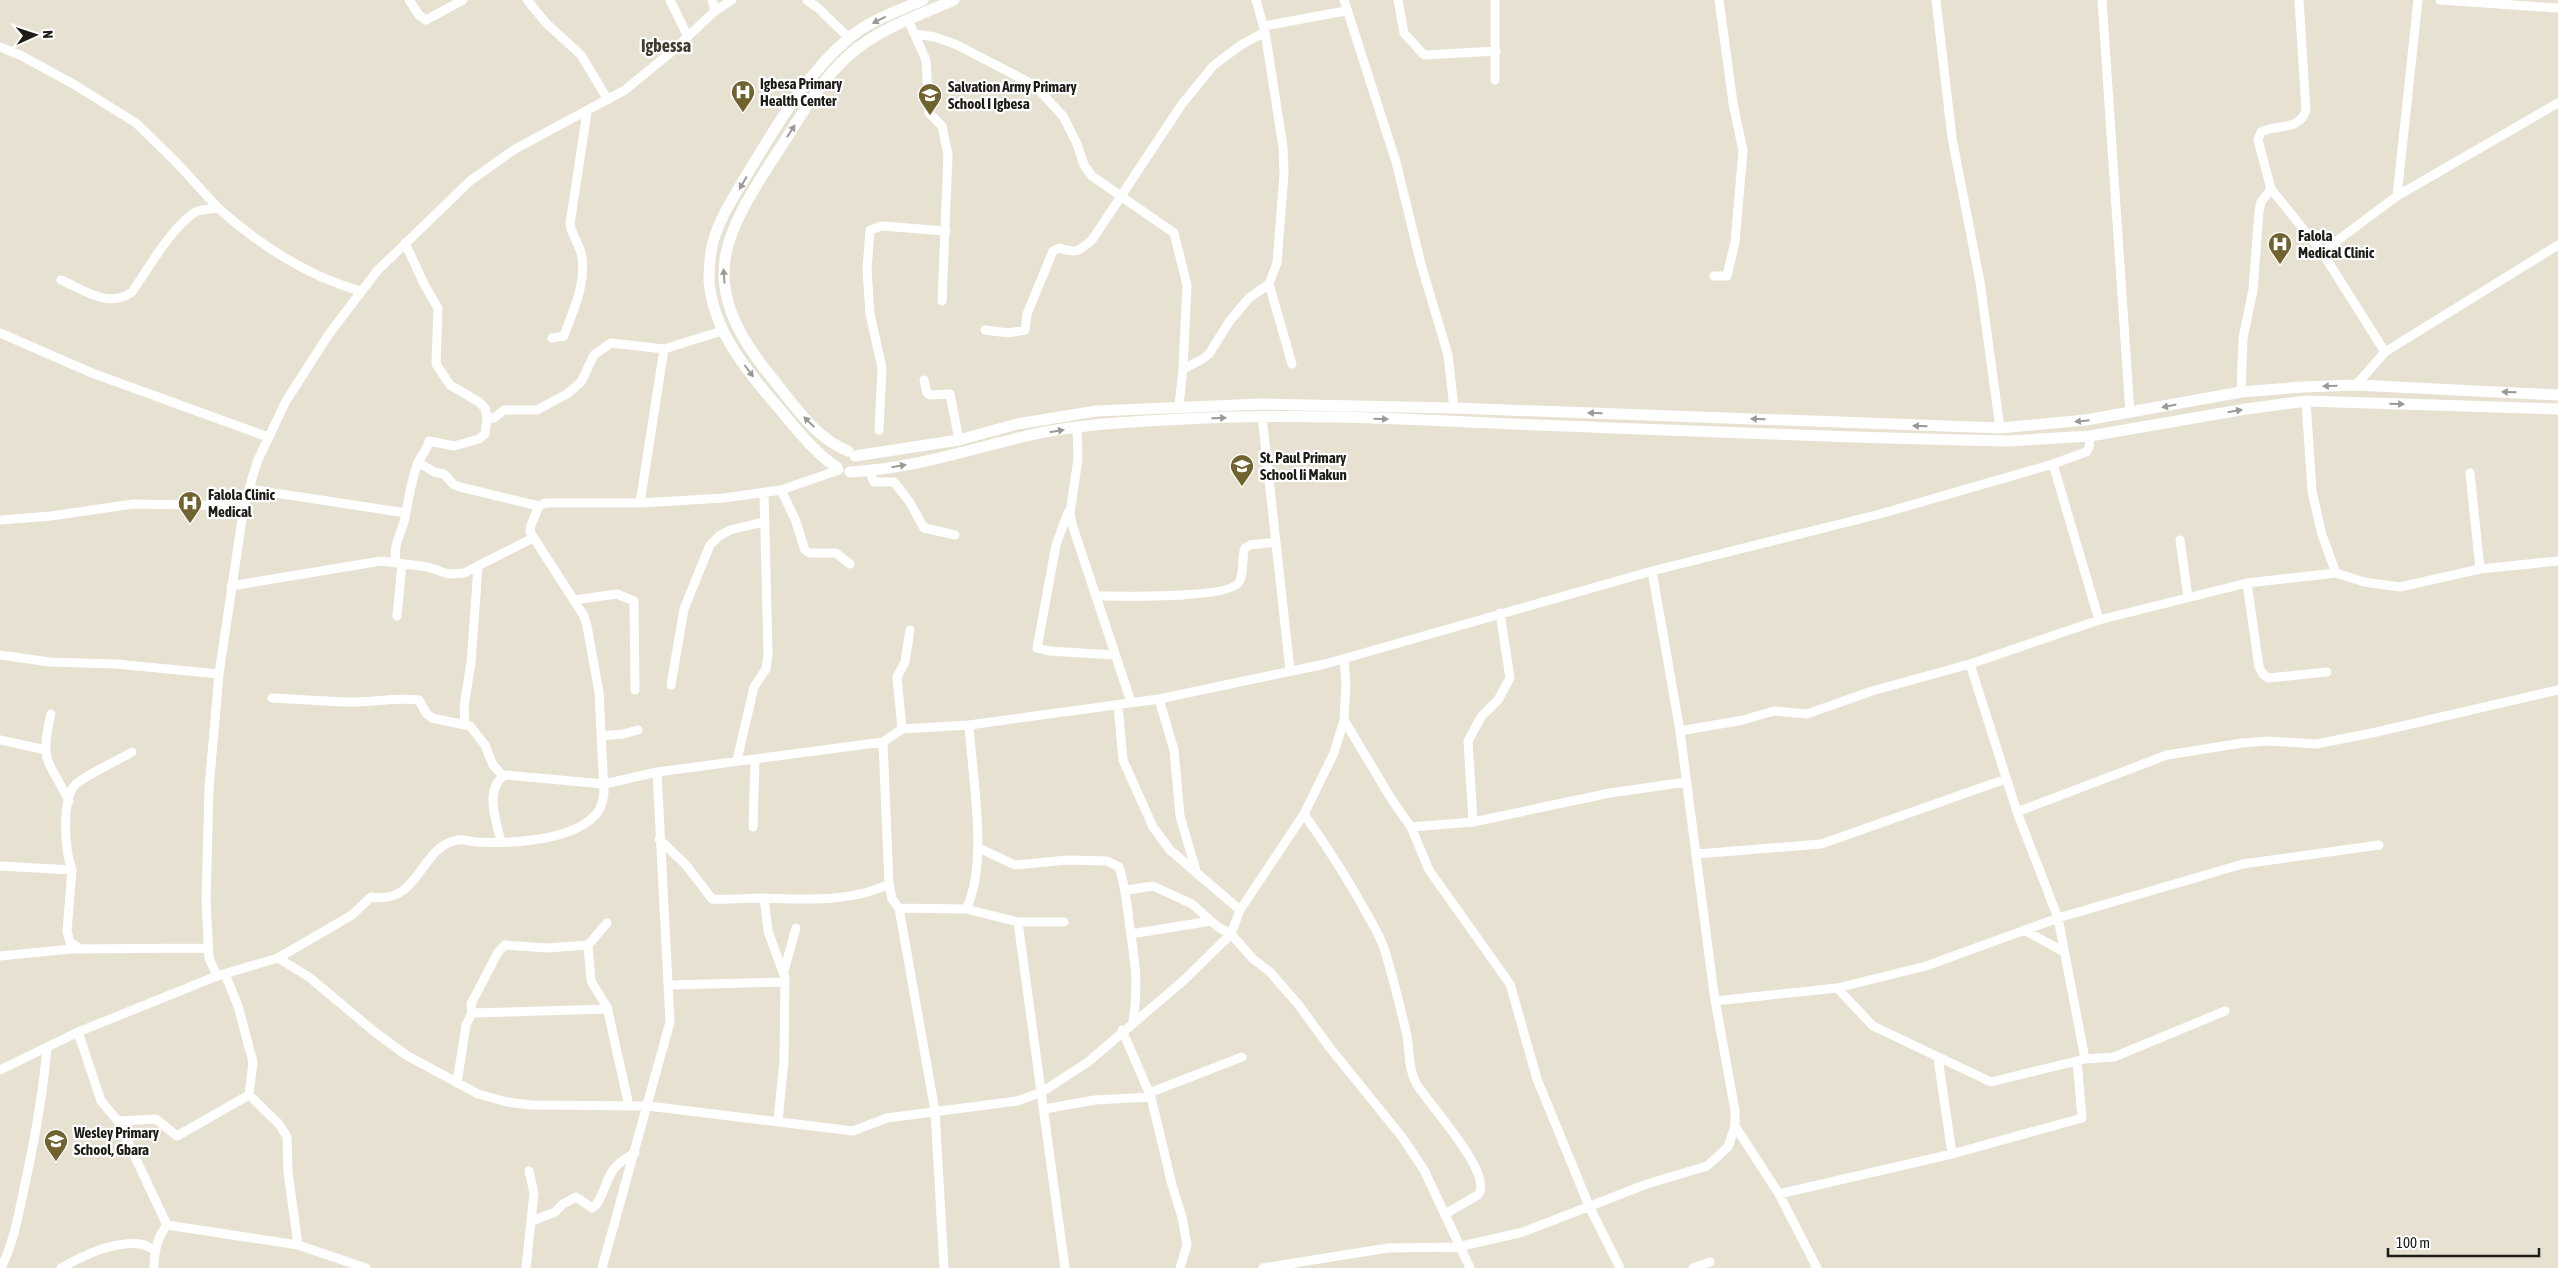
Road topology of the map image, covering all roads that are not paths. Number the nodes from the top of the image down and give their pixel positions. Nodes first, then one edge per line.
1 (409, 0) edge
2 (463, 0) edge
3 (527, 0) edge
4 (670, 0) edge
5 (712, 0) edge
6 (732, 0) edge
7 (807, 0) edge
8 (923, 0) edge
9 (954, 0) edge
10 (1256, 0) edge
11 (1344, 0) edge
12 (1398, 0) edge
13 (1495, 0) edge
14 (1718, 0) edge
15 (1936, 0) edge
16 (2102, 0) edge
17 (2298, 0) edge
18 (2418, 0) edge
19 (2440, 0) edge
20 (2558, 8) edge
21 (715, 11) junction
22 (1345, 11) junction
23 (908, 20) junction
24 (1264, 29) junction
25 (915, 34) junction
26 (688, 37) junction
27 (849, 38) junction
28 (0, 47) edge
29 (1496, 51) junction
30 (1495, 80) dead end
31 (608, 100) junction
32 (2558, 103) edge
33 (587, 112) junction
34 (2271, 189) junction
35 (1120, 195) junction
36 (2397, 196) junction
37 (218, 208) junction
38 (946, 231) junction
39 (406, 243) junction
40 (2558, 244) edge
41 (2322, 252) junction
42 (1714, 276) dead end
43 (61, 280) dead end
44 (1270, 284) junction
45 (360, 291) junction
46 (942, 301) dead end
47 (985, 330) dead end
48 (722, 331) junction
49 (0, 333) edge
50 (552, 338) dead end
51 (664, 349) junction
52 (2385, 352) junction
53 (1292, 364) dead end
54 (1183, 369) junction
55 (924, 380) dead end
56 (2356, 385) junction
57 (2241, 392) junction
58 (2558, 395) edge
59 (2306, 401) junction
60 (1179, 406) junction
61 (1454, 408) junction
62 (2558, 409) edge
63 (2130, 414) junction
64 (1262, 416) junction
65 (487, 418) junction
66 (1077, 428) junction
67 (2000, 428) junction
68 (879, 430) dead end
69 (2090, 436) junction
70 (268, 437) junction
71 (959, 440) junction
72 (852, 453) junction
73 (418, 462) junction
74 (2053, 464) junction
75 (842, 469) junction
76 (869, 471) junction
77 (2470, 473) dead end
78 (249, 489) junction
79 (781, 490) junction
80 (764, 493) junction
81 (640, 503) junction
82 (244, 506) junction
83 (539, 506) junction
84 (1070, 512) junction
85 (406, 513) junction
86 (0, 520) edge
87 (763, 522) junction
88 (955, 534) dead end
89 (533, 538) junction
90 (2180, 540) dead end
91 (1276, 542) junction
92 (2558, 561) edge
93 (399, 563) junction
94 (850, 564) dead end
95 (478, 567) junction
96 (2480, 569) junction
97 (1652, 571) junction
98 (2336, 573) junction
99 (2247, 583) junction
100 (231, 586) junction
101 (1096, 596) junction
102 (2188, 597) junction
103 (574, 600) junction
104 (1500, 613) junction
105 (397, 616) dead end
106 (2099, 620) junction
107 (910, 630) dead end
108 (0, 655) edge
109 (1114, 655) junction
110 (1344, 658) junction
111 (1970, 664) junction
112 (1290, 670) junction
113 (2327, 672) dead end
114 (219, 674) junction
115 (671, 685) dead end
116 (635, 690) dead end
117 (2558, 690) edge
118 (272, 698) dead end
119 (1159, 699) junction
120 (1131, 702) junction
121 (1118, 705) junction
122 (51, 714) dead end
123 (1344, 720) junction
124 (465, 724) junction
125 (969, 725) junction
126 (902, 729) junction
127 (638, 730) dead end
128 (1680, 731) junction
129 (601, 736) junction
130 (0, 740) edge
131 (883, 742) junction
132 (46, 750) junction
133 (132, 752) dead end
134 (737, 760) junction
135 (755, 760) junction
136 (657, 772) junction
137 (503, 776) junction
138 (2006, 779) junction
139 (1686, 782) junction
140 (604, 784) junction
141 (69, 801) junction
142 (2016, 812) junction
143 (1304, 814) junction
144 (1473, 822) junction
145 (753, 828) dead end
146 (1411, 828) junction
147 (659, 839) junction
148 (501, 842) junction
149 (2378, 845) dead end
150 (979, 848) junction
151 (1697, 854) junction
152 (0, 866) edge
153 (72, 870) junction
154 (1197, 875) junction
155 (889, 884) junction
156 (1127, 890) junction
157 (764, 898) junction
158 (899, 908) junction
159 (966, 909) junction
160 (1240, 910) junction
161 (2058, 918) junction
162 (1211, 921) junction
163 (1018, 922) junction
164 (1064, 922) dead end
165 (607, 923) dead end
166 (796, 928) dead end
167 (2024, 930) junction
168 (1131, 934) junction
169 (1232, 934) junction
170 (588, 945) junction
171 (207, 948) junction
172 (80, 949) junction
173 (2064, 952) junction
174 (0, 956) edge
175 (278, 958) junction
176 (784, 971) junction
177 (221, 975) junction
178 (785, 982) junction
179 (669, 985) junction
180 (1837, 988) junction
181 (1715, 1001) junction
182 (608, 1009) junction
183 (2225, 1011) dead end
184 (472, 1014) junction
185 (1133, 1022) junction
186 (1122, 1030) junction
187 (78, 1032) junction
188 (47, 1048) junction
189 (1242, 1058) dead end
190 (1938, 1058) junction
191 (2081, 1060) junction
192 (0, 1070) edge
193 (457, 1083) junction
194 (1042, 1092) junction
195 (249, 1095) junction
196 (1150, 1095) junction
197 (629, 1106) junction
198 (648, 1106) junction
199 (1044, 1109) junction
200 (935, 1111) junction
201 (118, 1121) junction
202 (778, 1122) junction
203 (1735, 1126) junction
204 (635, 1153) junction
205 (1952, 1154) junction
206 (529, 1172) dead end
207 (1779, 1194) junction
208 (1589, 1206) junction
209 (1445, 1214) junction
210 (532, 1221) junction
211 (167, 1225) junction
212 (160, 1234) junction
213 (141, 1244) junction
214 (298, 1245) junction
215 (1458, 1247) junction
216 (155, 1250) junction
217 (1710, 1262) dead end
218 (1, 1268) edge
219 (61, 1268) edge
220 (154, 1268) edge
221 (366, 1268) edge
222 (526, 1268) edge
223 (602, 1268) edge
224 (944, 1268) edge
225 (1065, 1268) edge
226 (1180, 1268) edge
227 (1263, 1268) edge
228 (1470, 1268) edge
229 (1620, 1268) edge
230 (1693, 1268) edge
231 (1817, 1268) edge

1 - 2 street
3 - 31 street
4 - 26 street
5 - 21 street
6 - 21 street
7 - 27 street
8 -> 27 street
9 - 23 street
10 - 24 street
11 - 22 street
12 - 29 street
13 - 29 street
14 - 42 street
15 - 67 street
16 - 63 street
17 - 34 street
18 - 36 street
19 - 20 street
21 - 26 street
22 - 24 street
22 - 61 street
23 - 25 street
72 -> 23 street
24 - 35 street
24 - 44 street
25 - 35 street
25 - 38 street
26 - 31 street
27 -> 48 street
28 - 37 street
29 - 30 street
31 - 33 street
32 - 36 street
33 - 39 street
33 - 50 street
34 - 41 street
34 - 57 street
35 - 47 street
35 - 54 street
36 - 41 street
37 - 43 street
37 - 45 street
38 - 46 street
38 - 68 street
39 - 45 street
39 - 65 street
40 - 52 street
41 - 52 street
44 - 53 street
44 - 54 street
45 - 70 street
48 - 51 street
48 -> 75 street
49 - 70 street
51 - 65 street
51 - 81 street
52 - 56 street
54 - 60 street
55 - 71 street
56 -> 57 street
58 -> 56 street
57 -> 63 street
59 -> 62 street
69 -> 59 street
59 - 98 street
60 - 61 street
60 - 71 street
67 -> 61 street
63 -> 67 street
66 -> 64 street
64 -> 69 street
64 - 91 street
65 - 73 street
76 -> 66 street
66 - 84 street
69 - 74 street
70 - 78 street
71 - 72 street
72 - 75 street
72 - 75 street
73 - 83 street
73 - 85 street
74 - 97 street
74 - 106 street
75 - 76 street
75 - 79 street
76 - 88 street
77 - 96 street
78 - 82 street
78 - 85 street
79 - 80 street
79 - 94 street
80 - 81 street
80 - 87 street
81 - 83 street
82 - 86 street
82 - 100 street
83 - 89 street
84 - 101 street
84 - 109 street
85 - 93 street
87 - 115 street
87 - 134 street
89 - 95 street
89 - 103 street
90 - 102 street
91 - 101 street
91 - 112 street
92 - 96 street
93 - 95 street
93 - 100 street
93 - 105 street
95 - 124 street
96 - 98 street
97 - 104 street
97 - 128 street
98 - 99 street
99 - 102 street
99 - 113 street
100 - 114 street
101 - 109 street
102 - 106 street
103 - 116 street
103 - 129 street
104 - 110 street
104 - 144 street
106 - 111 street
107 - 126 street
108 - 114 street
109 - 120 street
110 - 112 street
110 - 123 street
111 - 128 street
111 - 138 street
112 - 119 street
114 - 171 street
117 - 142 street
118 - 124 street
119 - 120 street
119 - 154 street
120 - 121 street
121 - 125 street
121 - 154 street
122 - 132 street
123 - 143 street
123 - 146 street
124 - 137 street
125 - 126 street
125 - 150 street
126 - 131 street
127 - 129 street
128 - 139 street
129 - 140 street
130 - 132 street
131 - 135 street
131 - 155 street
132 - 141 street
133 - 141 street
134 - 135 street
134 - 136 street
135 - 145 street
136 - 140 street
136 - 147 street
137 - 140 street
137 - 148 street
138 - 142 street
138 - 151 street
139 - 144 street
139 - 151 street
140 - 148 street
141 - 153 street
142 - 161 street
143 - 160 street
143 - 209 street
144 - 146 street
146 - 208 street
147 - 157 street
147 - 179 street
148 - 175 street
149 - 161 street
150 - 156 street
150 - 159 street
151 - 181 street
152 - 153 street
153 - 172 street
154 - 160 street
155 - 157 street
155 - 158 street
156 - 162 street
156 - 168 street
157 - 176 street
158 - 159 street
158 - 200 street
159 - 163 street
160 - 169 street
161 - 167 street
161 - 173 street
162 - 168 street
162 - 169 street
163 - 164 street
163 - 194 street
165 - 170 street
166 - 176 street
167 - 173 street
167 - 180 street
168 - 185 street
169 - 185 street
169 - 209 street
170 - 182 street
170 - 184 street
171 - 172 street
171 - 177 street
172 - 174 street
173 - 191 street
175 - 177 street
175 - 193 street
176 - 178 street
177 - 187 street
177 - 195 street
178 - 179 street
178 - 202 street
179 - 198 street
180 - 181 street
180 - 190 street
181 - 203 street
182 - 184 street
182 - 197 street
183 - 191 street
184 - 193 street
185 - 186 street
186 - 194 street
186 - 196 street
187 - 188 street
187 - 201 street
188 - 192 street
188 - 218 street
189 - 196 street
190 - 191 street
190 - 205 street
191 - 205 street
193 - 197 street
194 - 199 street
194 - 200 street
195 - 201 street
195 - 214 street
196 - 199 street
196 - 226 street
197 - 198 street
198 - 202 street
198 - 204 street
199 - 225 street
200 - 202 street
200 - 224 street
201 - 211 street
203 - 207 street
203 - 208 street
204 - 210 street
204 - 223 street
205 - 207 street
206 - 210 street
207 - 231 street
208 - 215 street
208 - 229 street
209 - 215 street
210 - 222 street
211 - 212 street
211 - 214 street
212 - 213 street
212 - 216 street
213 - 216 street
213 - 219 street
214 - 221 street
215 - 227 street
215 - 228 street
216 - 220 street
217 - 230 street

